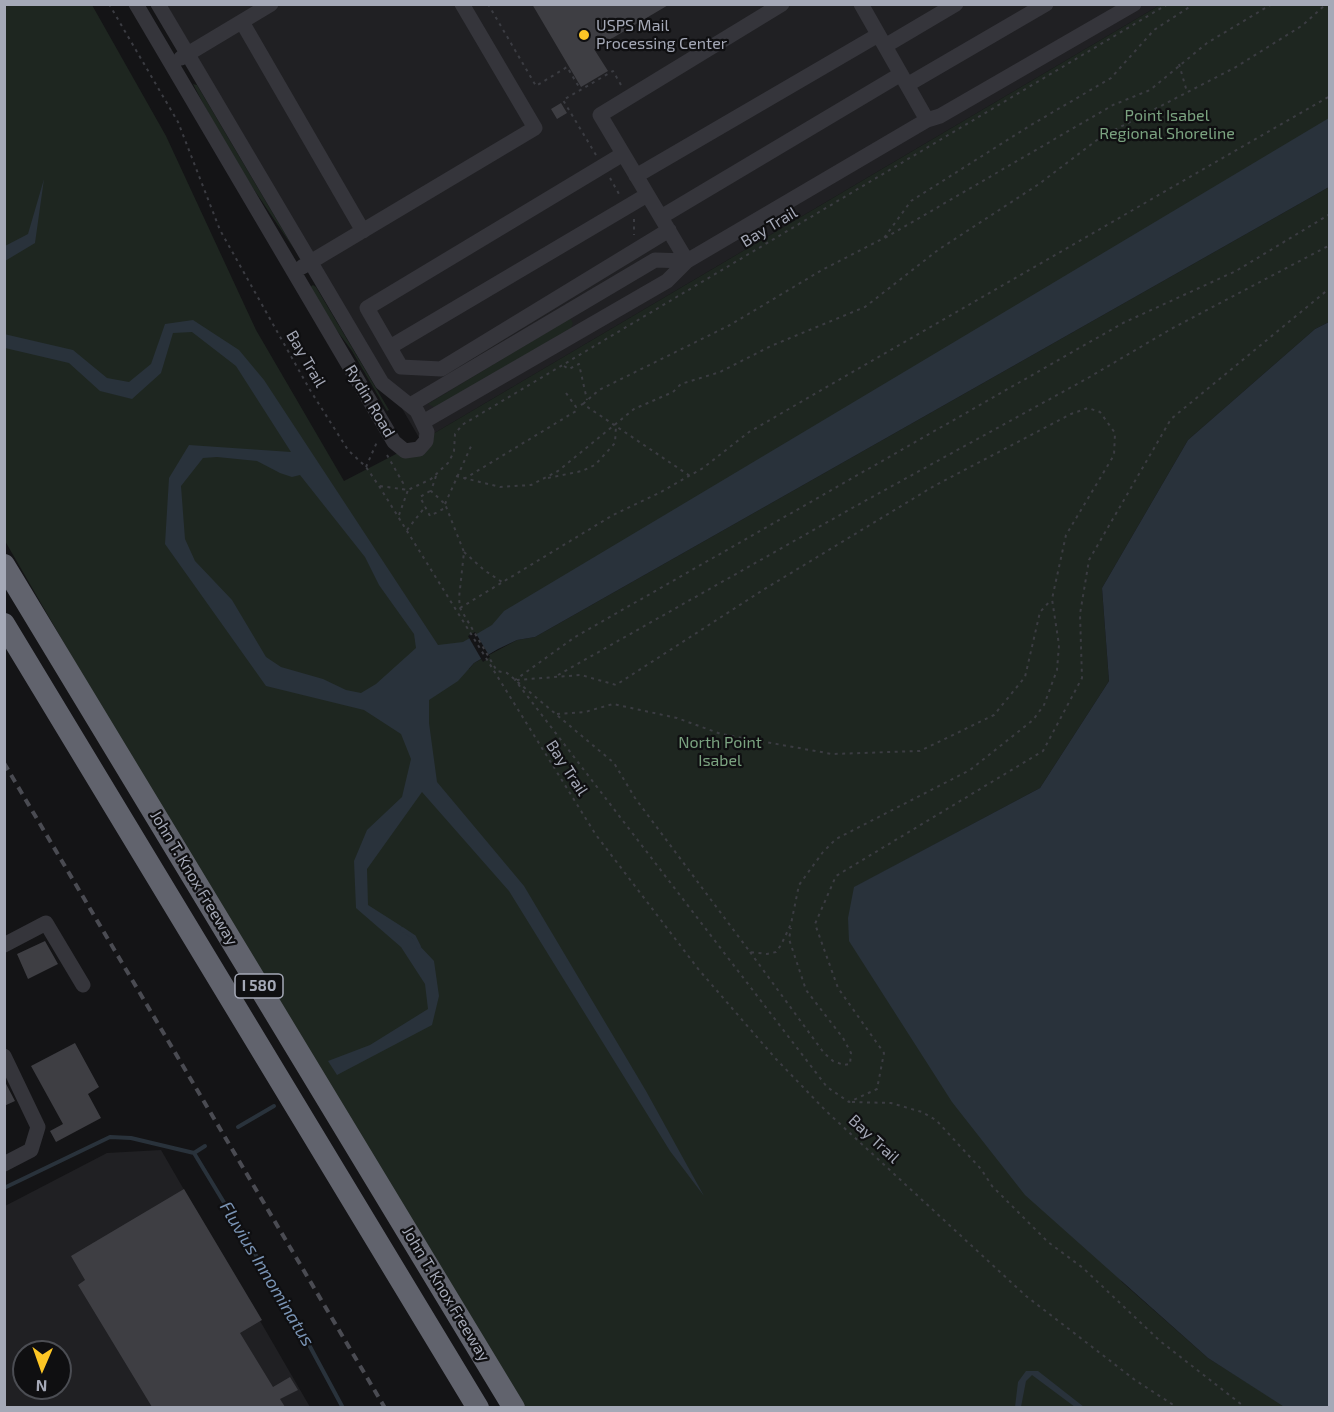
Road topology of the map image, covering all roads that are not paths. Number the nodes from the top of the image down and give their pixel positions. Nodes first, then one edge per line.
1 (136, 4) edge
2 (158, 4) edge
3 (271, 4) edge
4 (462, 4) edge
5 (782, 4) edge
6 (956, 4) edge
7 (1046, 4) edge
8 (1134, 4) edge
9 (864, 6) edge
10 (242, 22) junction
11 (882, 40) junction
12 (188, 54) junction
13 (171, 65) junction
14 (904, 80) junction
15 (927, 120) junction
16 (623, 154) junction
17 (636, 176) junction
18 (647, 195) junction
19 (665, 224) junction
20 (363, 231) junction
21 (687, 261) junction
22 (311, 262) junction
23 (293, 272) junction
24 (572, 309) junction
25 (584, 329) junction
26 (390, 347) junction
27 (411, 404) junction
28 (423, 422) junction
29 (4, 565) edge
30 (4, 624) edge
31 (4, 945) edge
32 (83, 986) dead end
33 (4, 1056) edge
34 (4, 1164) edge
35 (478, 1407) edge
36 (514, 1407) edge

1 - 13 street, Rydin Road
2 - 12 street, Rydin Road
3 - 10 street
4 - 20 street
5 - 16 street
6 - 11 street
7 - 14 street
8 - 15 street
9 - 11 street
10 - 12 street
10 - 20 street
11 - 14 street
11 - 17 street
12 - 13 street
12 - 22 street, Rydin Road
13 - 23 street, Rydin Road
14 - 15 street
14 - 19 street
15 - 21 street
16 - 17 street
16 - 26 street
17 - 18 street
18 - 19 street
18 - 26 street
19 - 21 street
19 - 26 street
20 - 22 street
21 - 24 street
21 - 25 street
22 - 23 street
22 - 27 street, Rydin Road
23 - 28 street, Rydin Road
24 - 25 street
24 - 27 street
25 - 28 street
27 - 28 street, Rydin Road
29 - 36 highway, John T. Knox Freeway / I 580
30 - 35 highway, John T. Knox Freeway / I 580
31 - 32 street
33 - 34 street

